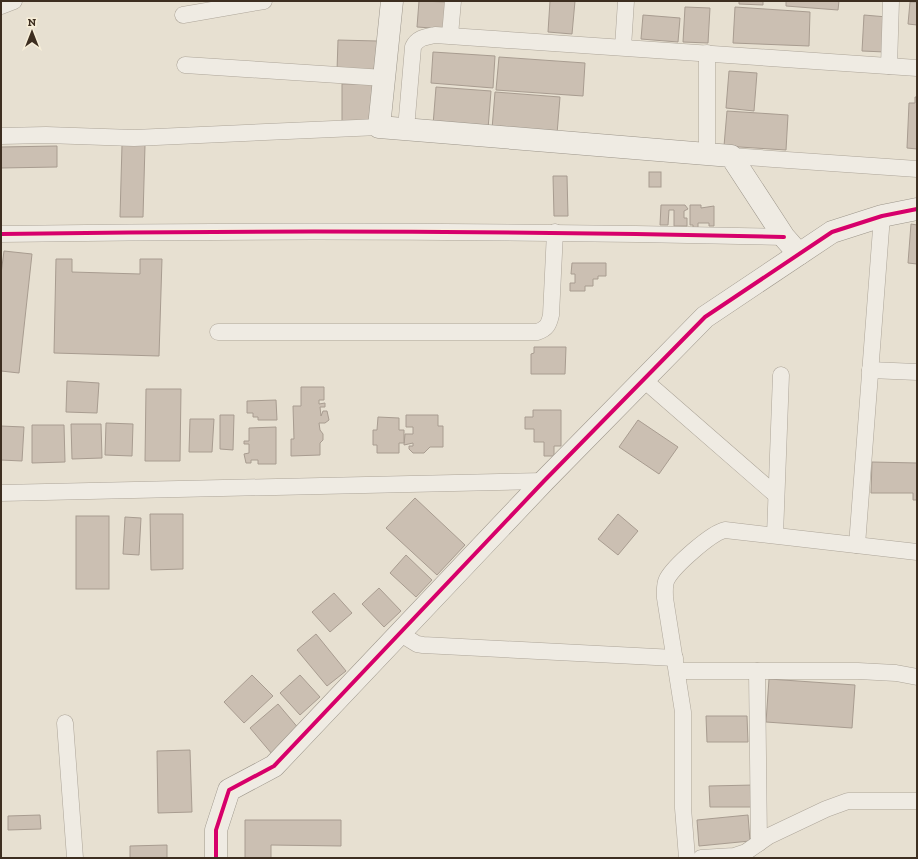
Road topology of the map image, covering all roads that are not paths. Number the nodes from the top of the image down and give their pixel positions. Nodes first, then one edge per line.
1 (14, 1) edge
2 (264, 1) edge
3 (392, 1) edge
4 (453, 1) edge
5 (626, 1) edge
6 (891, 1) edge
7 (1, 6) edge
8 (183, 15) dead end
9 (450, 35) junction
10 (623, 47) junction
11 (707, 54) junction
12 (185, 65) dead end
13 (889, 66) junction
14 (917, 68) edge
15 (384, 78) junction
16 (379, 127) junction
17 (406, 129) junction
18 (1, 136) edge
19 (707, 154) junction
20 (731, 156) junction
21 (917, 169) edge
22 (917, 209) edge
23 (882, 216) junction
24 (555, 232) junction
25 (1, 234) edge
26 (784, 237) junction
27 (799, 254) junction
28 (218, 332) dead end
29 (870, 370) junction
30 (917, 372) edge
31 (781, 375) dead end
32 (644, 380) junction
33 (544, 481) junction
34 (1, 493) edge
35 (776, 495) junction
36 (775, 535) junction
37 (857, 545) junction
38 (917, 552) edge
39 (399, 633) junction
40 (677, 665) junction
41 (757, 671) junction
42 (917, 677) edge
43 (65, 723) dead end
44 (917, 801) edge
45 (759, 843) junction
46 (75, 858) edge
47 (216, 858) edge
48 (687, 858) edge
49 (701, 858) edge

1 - 7 street
2 - 8 street
3 - 15 street
4 - 9 street
5 - 10 street
6 - 13 street
9 - 10 street
9 - 17 street
10 - 11 street
11 - 13 street
11 - 19 street
12 - 15 street
13 - 14 street
15 - 16 street
16 - 17 street
16 - 18 street
17 - 19 street
19 - 20 street
20 - 21 street
20 - 26 street
22 - 23 street
23 - 27 street
23 - 29 street
24 - 25 street
24 - 26 street
24 - 28 street
26 - 27 street
27 - 32 street
29 - 30 street
29 - 37 street
31 - 35 street
32 - 33 street
32 - 35 street
33 - 34 street
33 - 39 street
35 - 36 street
36 - 37 street
36 - 40 street
37 - 38 street
39 - 40 street
39 - 47 street
40 - 41 street
40 - 48 street
41 - 42 street
41 - 45 street
43 - 46 street
44 - 45 street
45 - 49 street

